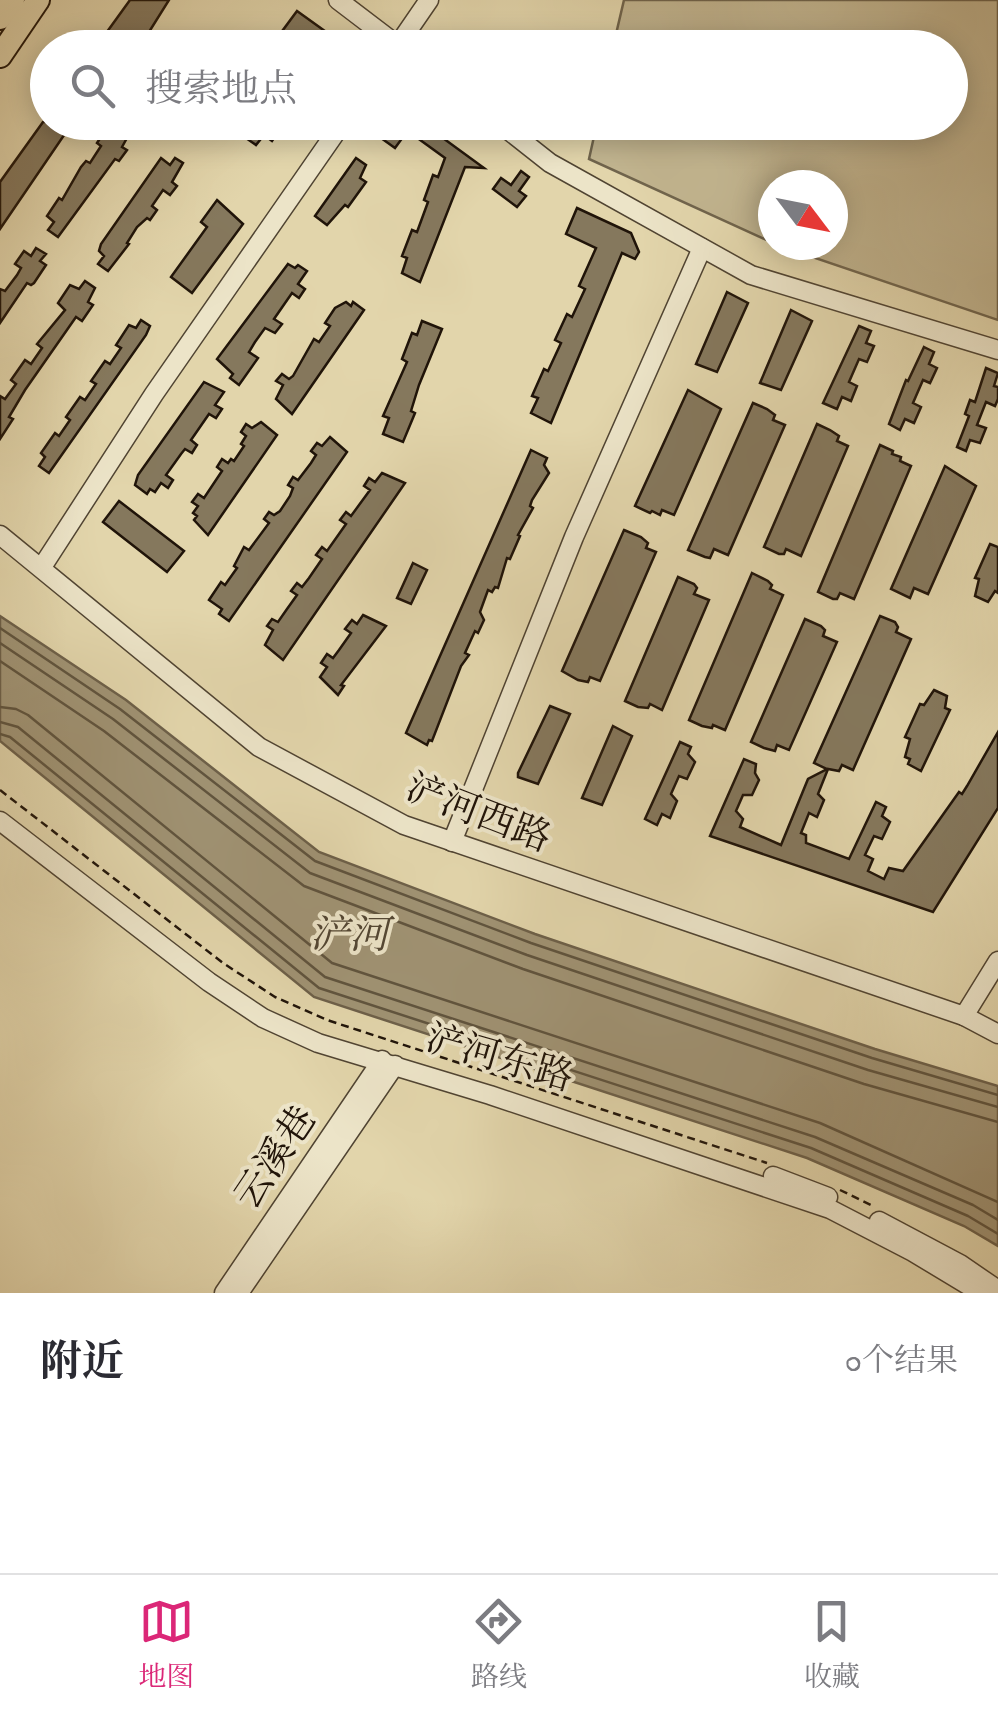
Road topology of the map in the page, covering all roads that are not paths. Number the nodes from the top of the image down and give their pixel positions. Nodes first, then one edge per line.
1 (13, 0) edge
2 (38, 0) edge
3 (338, 0) edge
4 (429, 0) edge
5 (0, 18) edge
6 (376, 30) edge
7 (409, 30) edge
8 (0, 56) edge
9 (331, 140) edge
10 (521, 140) edge
11 (702, 248) junction
12 (998, 350) edge
13 (0, 535) edge
14 (42, 566) junction
15 (0, 821) edge
16 (452, 842) junction
17 (998, 961) edge
18 (964, 1016) junction
19 (998, 1034) edge
20 (388, 1063) junction
21 (998, 1290) edge
22 (224, 1293) edge
23 (239, 1293) edge
24 (981, 1293) edge

1 - 5 main road
2 - 8 main road
3 - 6 street
4 - 7 street
9 - 14 street
10 - 11 street
11 - 12 street
11 - 16 street
13 - 14 street, 浐河西路
14 - 16 street, 浐河西路
15 - 20 street
16 - 18 street, 浐河西路
17 - 18 street
18 - 19 street, 浐河西路
20 - 21 street, 浐河东路
20 - 22 street, 云溪巷
20 - 23 street, 云溪巷
20 - 24 street, 浐河东路

